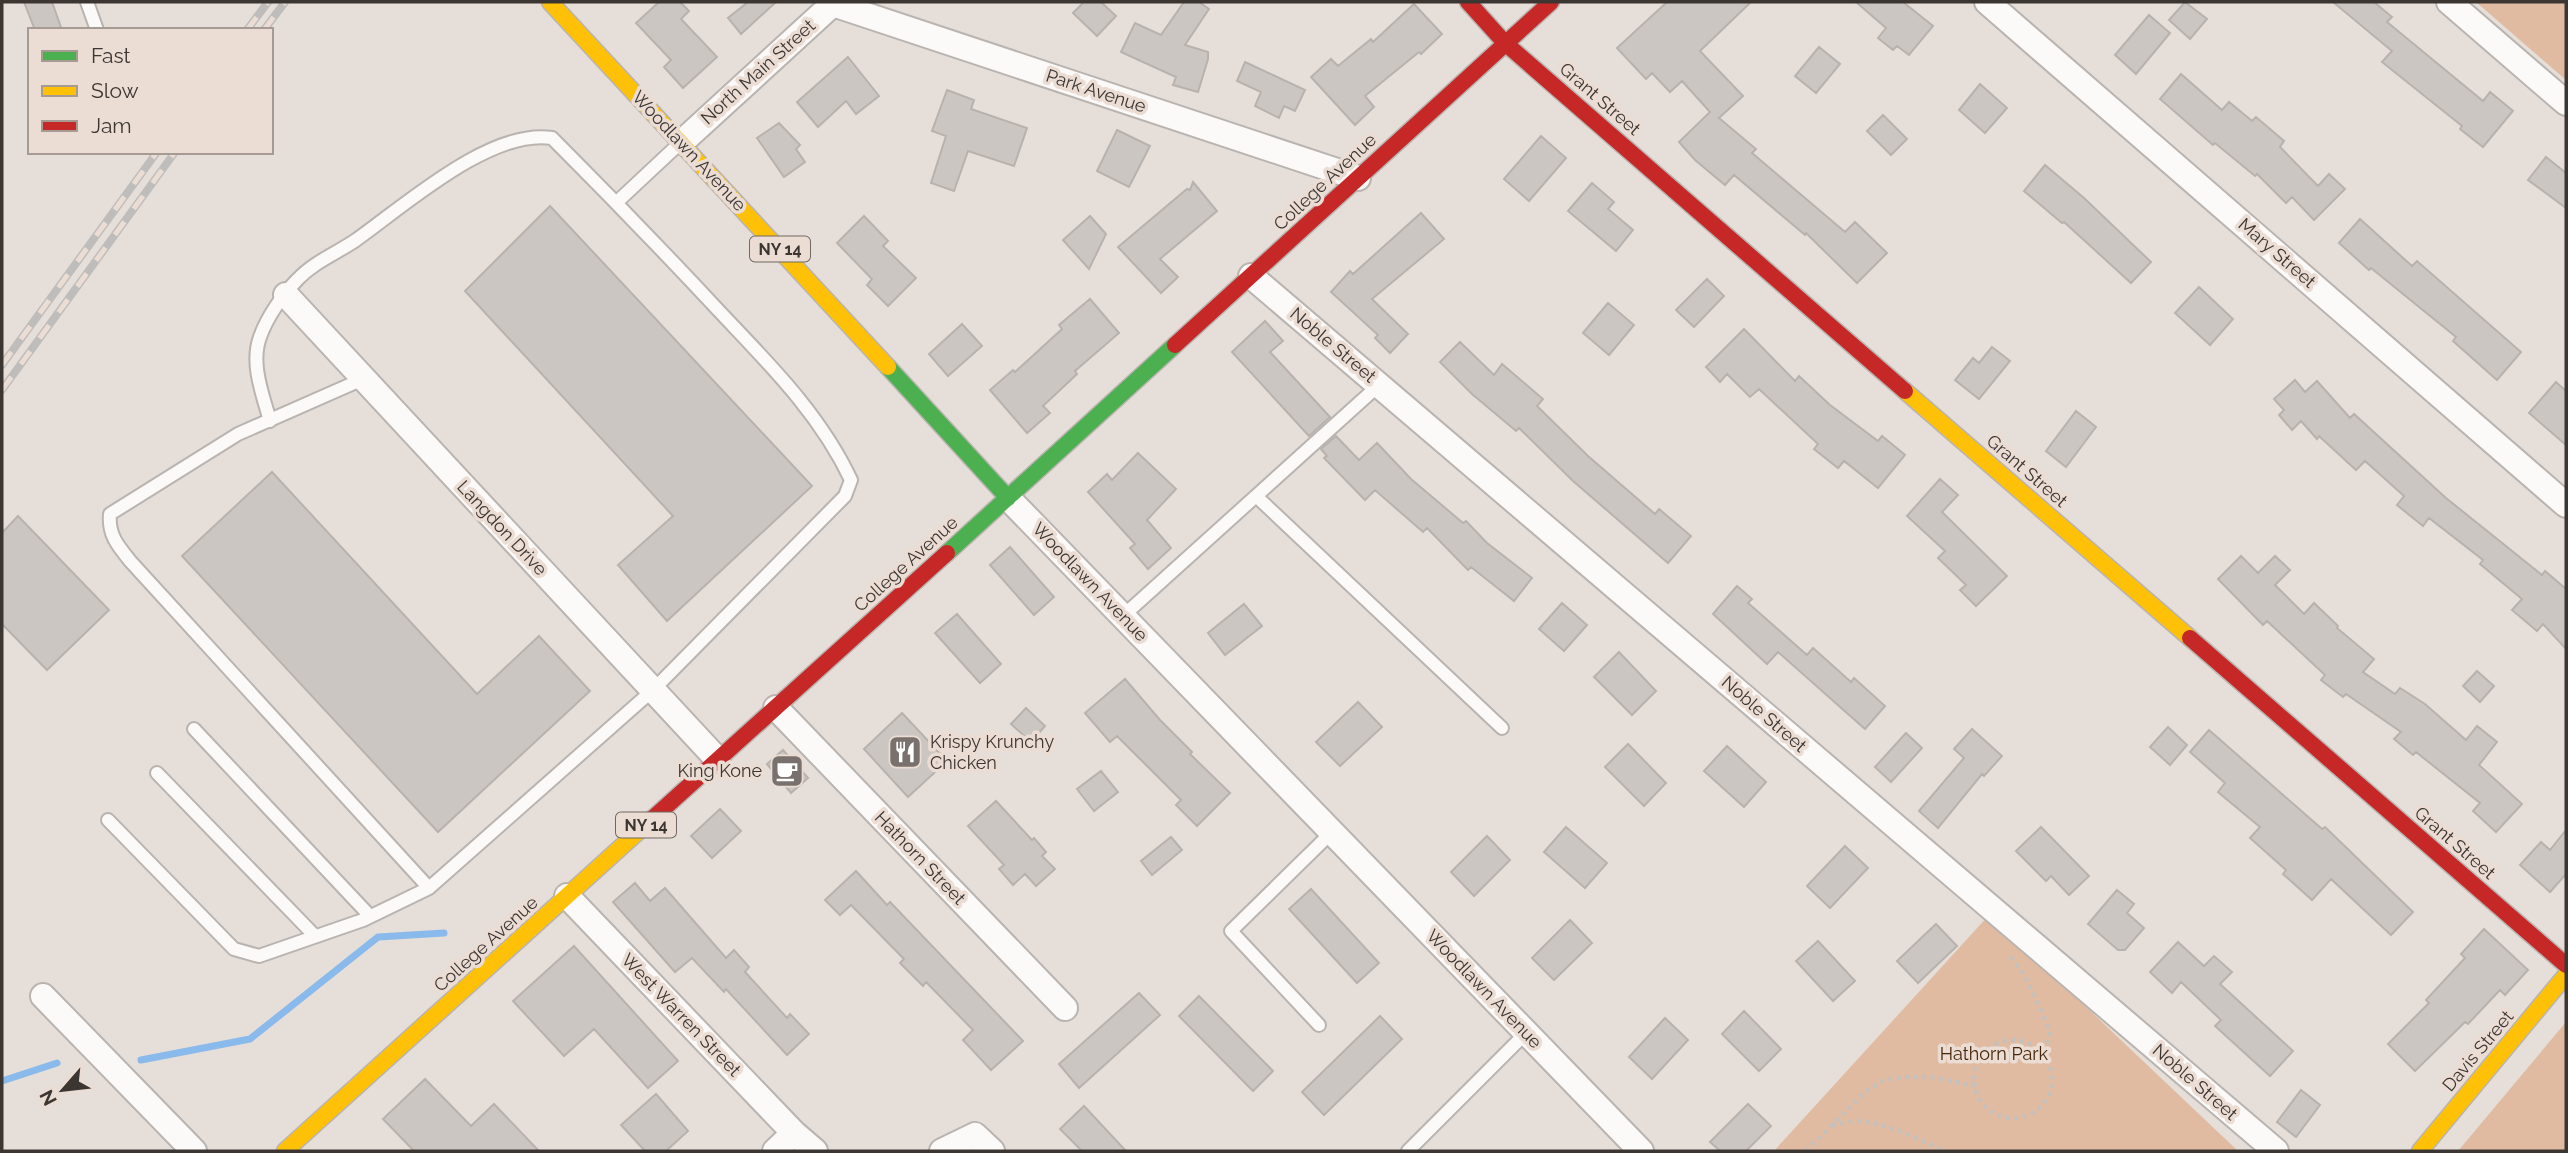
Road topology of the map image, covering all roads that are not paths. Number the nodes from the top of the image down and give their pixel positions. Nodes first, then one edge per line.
1 (87, 2) edge
2 (550, 2) edge
3 (1468, 2) edge
4 (1551, 2) edge
5 (1987, 2) edge
6 (2449, 2) edge
7 (834, 3) edge
8 (96, 28) edge
9 (1505, 43) junction
10 (2566, 103) edge
11 (682, 142) junction
12 (1359, 178) junction
13 (617, 202) junction
14 (1251, 276) junction
15 (286, 295) junction
16 (363, 379) junction
17 (1379, 385) junction
18 (270, 421) junction
19 (1256, 496) junction
20 (1008, 498) junction
21 (2566, 505) edge
22 (1123, 616) junction
23 (653, 690) junction
24 (776, 708) junction
25 (1502, 728) dead end
26 (194, 729) dead end
27 (718, 760) junction
28 (157, 772) dead end
29 (108, 820) dead end
30 (1332, 832) junction
31 (429, 888) junction
32 (567, 896) junction
33 (370, 916) junction
34 (315, 936) junction
35 (2566, 965) edge
36 (2566, 975) edge
37 (43, 996) dead end
38 (1065, 1009) dead end
39 (1320, 1025) dead end
40 (1526, 1033) junction
41 (794, 1133) junction
42 (194, 1151) edge
43 (285, 1151) edge
44 (775, 1151) edge
45 (815, 1151) edge
46 (942, 1151) edge
47 (992, 1151) edge
48 (1408, 1151) edge
49 (1641, 1151) edge
50 (2276, 1151) edge
51 (2420, 1151) edge

1 - 8 lane
2 - 11 main road, Woodlawn Avenue / NY 14
3 - 9 main road, Grant Street
4 - 9 main road, College Avenue
5 - 21 street, Mary Street
6 - 10 street
7 - 11 street, North Main Street
7 - 12 street, Park Avenue
9 - 12 main road, College Avenue
9 - 35 main road, Grant Street
11 - 13 lane
11 - 20 main road, Woodlawn Avenue / NY 14
12 - 14 main road, College Avenue
13 - 15 lane
13 - 23 lane
14 - 17 street, Noble Street
14 - 20 main road, College Avenue
15 - 16 street, Langdon Drive
15 - 18 lane
16 - 18 lane
16 - 23 street, Langdon Drive
17 - 19 lane
17 - 50 street, Noble Street
18 - 31 lane
19 - 22 lane
19 - 25 lane
20 - 22 street, Woodlawn Avenue
20 - 24 main road, College Avenue / NY 14
22 - 30 street, Woodlawn Avenue
23 - 27 street, Langdon Drive
23 - 31 lane
24 - 27 main road, College Avenue / NY 14
24 - 38 street, Hathorn Street
26 - 33 lane
27 - 32 main road, College Avenue / NY 14
28 - 34 lane
29 - 34 lane
30 - 39 lane
30 - 40 street, Woodlawn Avenue
31 - 33 lane
32 - 41 street, West Warren Street
32 - 43 main road, College Avenue / NY 14
33 - 34 lane
36 - 51 main road, Davis Street
37 - 42 street
40 - 48 lane
40 - 49 street, Woodlawn Avenue
41 - 44 street
41 - 45 street, West Warren Street
46 - 47 street

